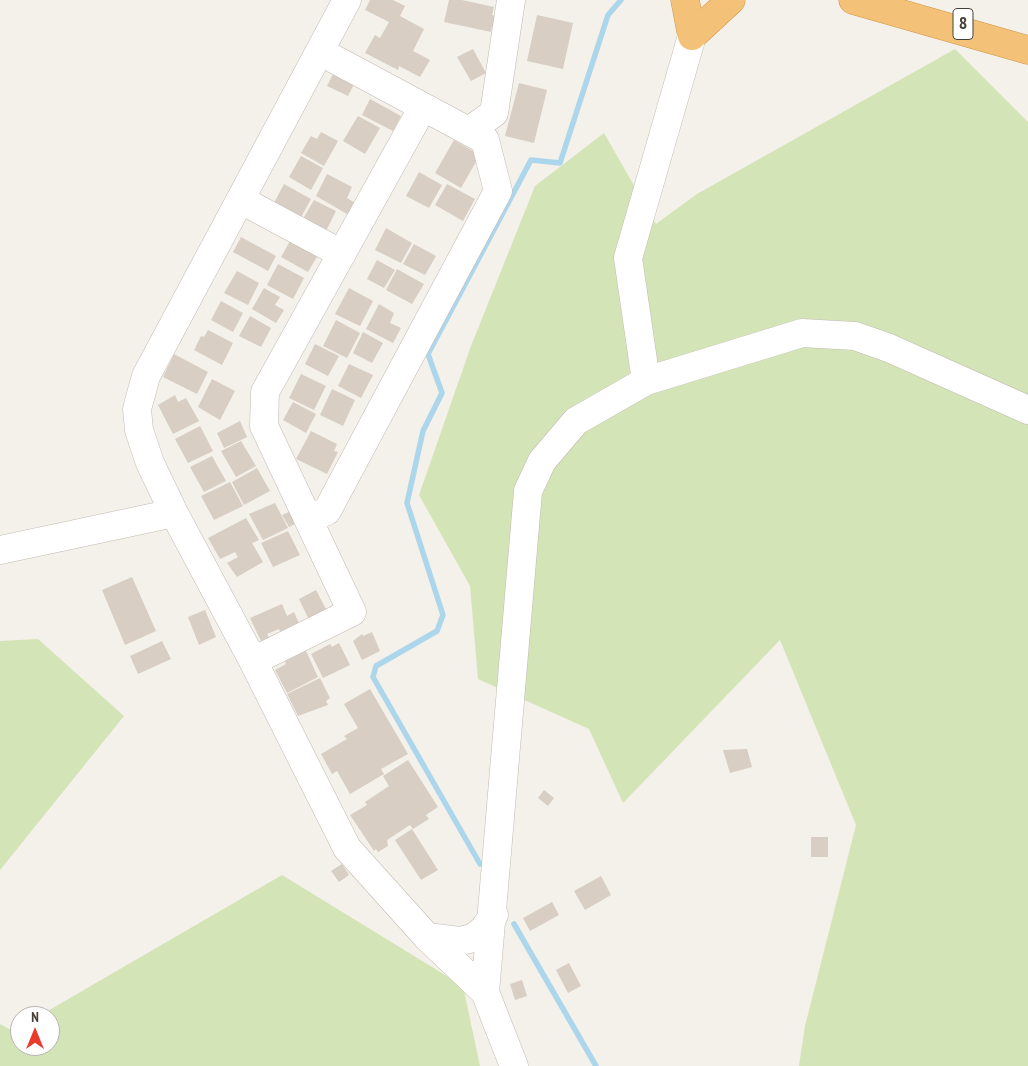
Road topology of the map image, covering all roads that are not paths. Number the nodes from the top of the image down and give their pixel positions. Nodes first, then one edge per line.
1 (347, 0) edge
2 (511, 0) edge
3 (685, 0) edge
4 (731, 0) edge
5 (853, 0) edge
6 (898, 0) edge
7 (692, 36) junction
8 (1028, 49) edge
9 (321, 52) junction
10 (423, 107) junction
11 (470, 131) junction
12 (241, 200) junction
13 (342, 254) junction
14 (646, 381) junction
15 (1028, 410) edge
16 (174, 513) junction
17 (308, 519) junction
18 (0, 550) edge
19 (252, 661) junction
20 (494, 914) junction
21 (427, 937) junction
22 (486, 992) junction
23 (514, 1066) edge

1 - 9 street
2 - 11 street
3 - 7 highway
4 - 7 highway
5 - 8 highway
6 - 8 highway, 8
7 - 14 street
9 - 10 street
9 - 12 street
10 - 11 street
10 - 13 street
11 - 17 street
12 - 13 street
12 - 16 street
13 - 17 street
14 - 15 street
14 - 20 street
16 - 18 street
16 - 19 street
17 - 19 street
19 - 21 street
20 - 21 street
20 - 22 street
21 - 22 street
22 - 23 street

